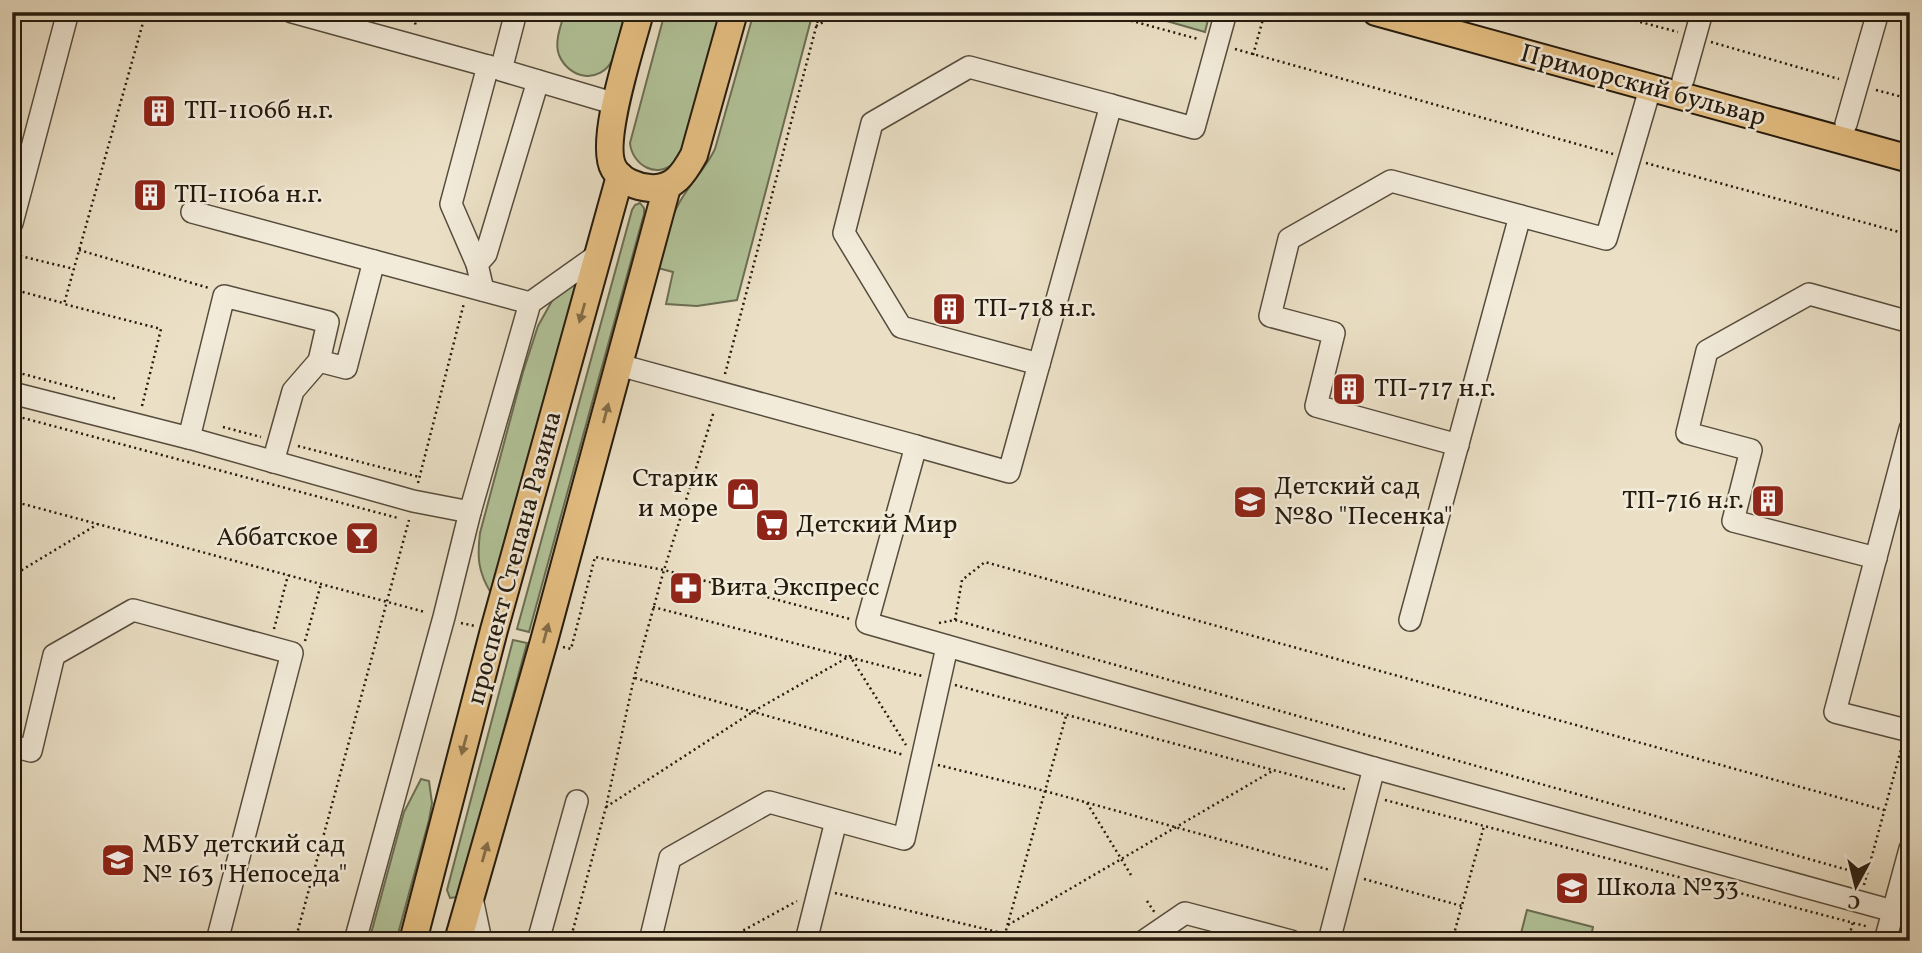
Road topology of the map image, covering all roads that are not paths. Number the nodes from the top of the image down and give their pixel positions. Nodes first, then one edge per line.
1 (68, 12) edge
2 (292, 12) edge
3 (516, 12) edge
4 (640, 12) edge
5 (734, 12) edge
6 (1226, 12) edge
7 (1376, 12) edge
8 (1437, 12) edge
9 (1702, 12) edge
10 (1878, 12) edge
11 (495, 68) junction
12 (1684, 80) junction
13 (538, 81) junction
14 (1650, 89) junction
15 (616, 104) junction
16 (1111, 105) junction
17 (1846, 124) junction
18 (1910, 142) edge
19 (1910, 159) edge
20 (620, 176) junction
21 (667, 187) junction
22 (192, 212) dead end
23 (1520, 216) junction
24 (12, 223) edge
25 (599, 254) junction
26 (374, 261) junction
27 (477, 264) junction
28 (476, 288) junction
29 (530, 303) junction
30 (1910, 322) edge
31 (318, 361) junction
32 (1039, 364) junction
33 (620, 365) junction
34 (12, 393) edge
35 (192, 429) junction
36 (1910, 429) edge
37 (1458, 445) junction
38 (916, 446) junction
39 (276, 452) junction
40 (470, 512) junction
41 (1876, 558) junction
42 (1410, 620) dead end
43 (947, 647) junction
44 (1908, 731) edge
45 (12, 747) edge
46 (1374, 768) junction
47 (577, 801) dead end
48 (836, 821) junction
49 (1910, 849) edge
50 (427, 889) junction
51 (472, 898) junction
52 (1888, 928) edge
53 (1244, 935) edge
54 (217, 941) edge
55 (355, 941) edge
56 (413, 941) edge
57 (458, 941) edge
58 (481, 941) edge
59 (538, 941) edge
60 (650, 941) edge
61 (806, 941) edge
62 (1144, 941) edge
63 (1292, 941) edge
64 (1329, 941) edge

1 - 24 street
2 - 11 street
3 - 11 street
4 - 15 main road
5 - 21 main road, проспект Степана Разина
6 - 16 street
7 - 14 main road, Приморский бульвар
8 - 12 main road
9 - 12 street
10 - 17 street
11 - 13 street
11 - 27 street
12 - 17 main road
13 - 15 street
13 - 27 street
14 - 19 main road, Приморский бульвар
14 - 23 street
15 - 20 main road
16 - 32 street
16 - 32 street
17 - 18 main road
20 - 21 main road
20 - 25 main road, проспект Степана Разина
21 - 33 main road, проспект Степана Разина
22 - 26 street
23 - 37 street
23 - 37 street
25 - 29 street
25 -> 50 main road, проспект Степана Разина
26 - 28 street
26 - 31 street
27 - 28 street
28 - 29 street
29 - 40 street
30 - 41 street
31 - 35 street
31 - 39 street
32 - 38 street
33 - 38 street
51 -> 33 main road, проспект Степана Разина
34 - 35 street
35 - 39 street
36 - 41 street
37 - 42 street
38 - 43 street
39 - 40 street
40 - 55 street
41 - 44 street
43 - 46 street
43 - 48 street
45 - 54 street
46 - 52 street
46 - 64 street
47 - 59 street
48 - 60 street
48 - 61 street
49 - 52 street
50 - 51 main road
50 - 56 main road, проспект Степана Разина
51 - 57 main road, проспект Степана Разина
51 - 58 street
53 - 62 street
53 - 63 street

